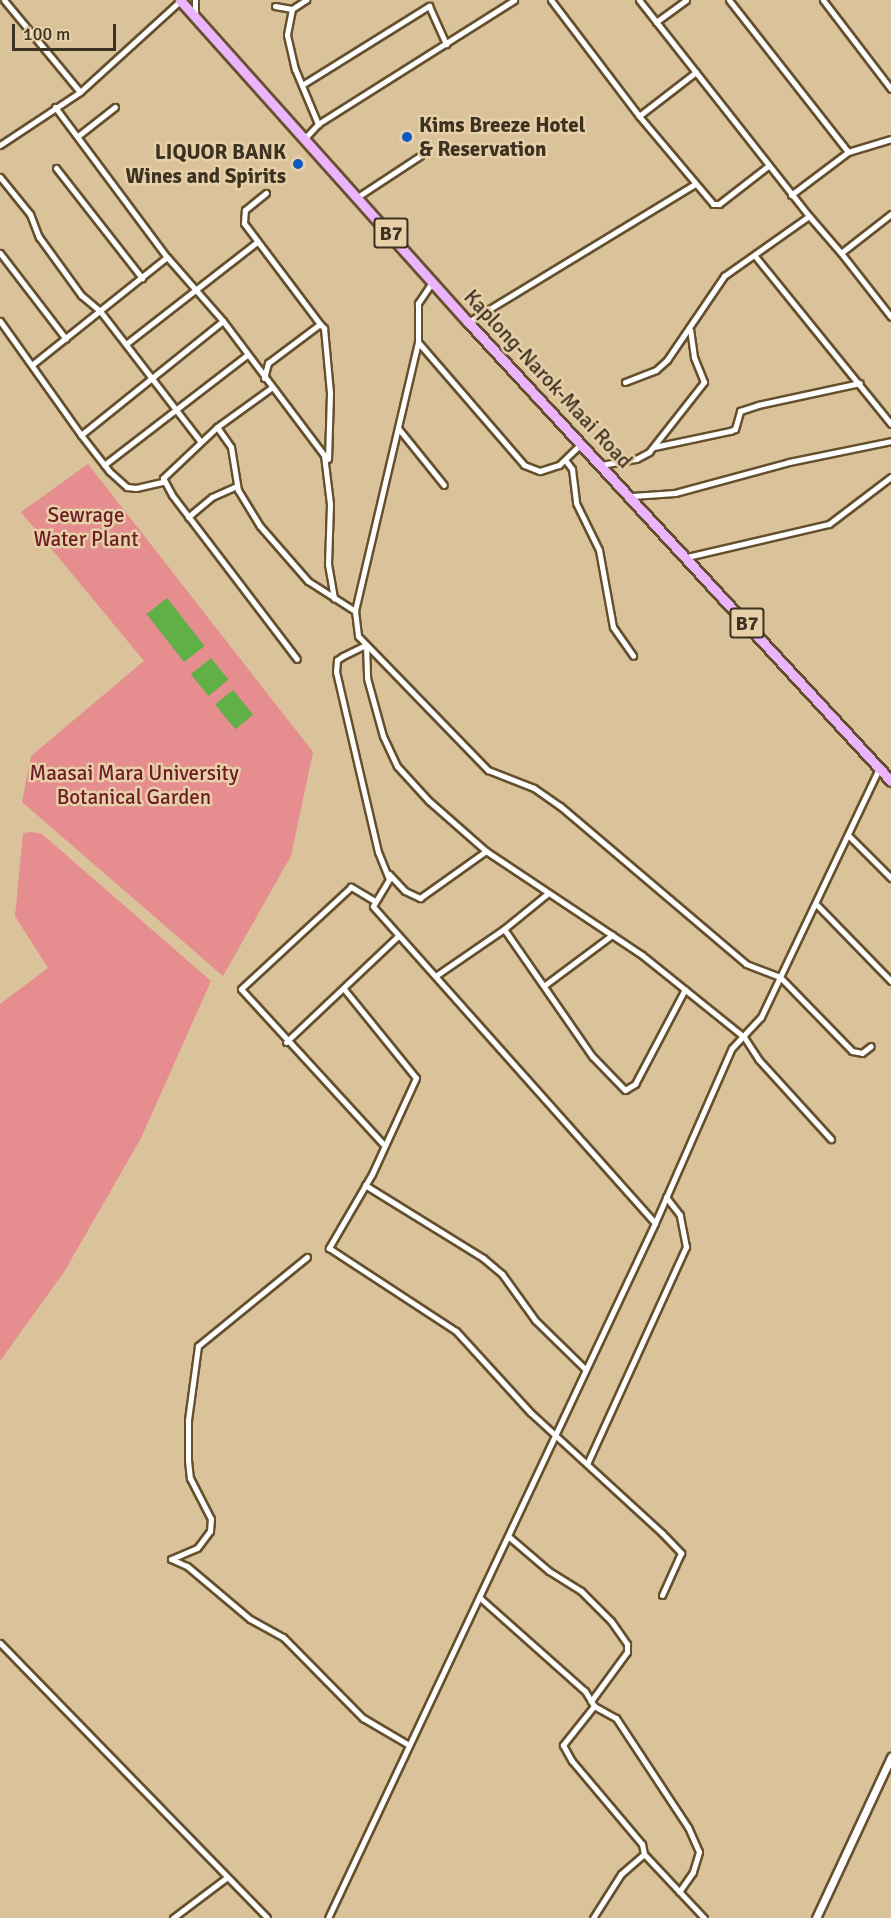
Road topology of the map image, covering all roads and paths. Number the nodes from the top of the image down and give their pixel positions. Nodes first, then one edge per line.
1 (4, 0) edge
2 (180, 0) edge
3 (195, 0) edge
4 (306, 0) edge
5 (514, 0) edge
6 (551, 0) edge
7 (639, 0) edge
8 (686, 0) edge
9 (729, 0) edge
10 (823, 0) edge
11 (275, 6) dead end
12 (292, 9) junction
13 (195, 17) junction
14 (656, 21) junction
15 (446, 44) junction
16 (696, 72) junction
17 (302, 85) junction
18 (891, 89) edge
19 (80, 92) junction
20 (55, 107) junction
21 (115, 107) dead end
22 (639, 116) junction
23 (318, 124) junction
24 (78, 136) junction
25 (306, 137) junction
26 (891, 140) edge
27 (0, 145) edge
28 (848, 152) junction
29 (420, 156) dead end
30 (768, 166) junction
31 (56, 168) dead end
32 (0, 177) edge
33 (695, 184) junction
34 (266, 192) dead end
35 (791, 195) junction
36 (359, 196) junction
37 (891, 214) edge
38 (809, 216) junction
39 (257, 242) junction
40 (0, 253) edge
41 (842, 253) junction
42 (755, 256) junction
43 (167, 257) junction
44 (142, 278) junction
45 (433, 280) junction
46 (196, 289) junction
47 (100, 311) junction
48 (891, 317) edge
49 (0, 321) edge
50 (223, 321) junction
51 (468, 322) junction
52 (320, 324) junction
53 (690, 330) junction
54 (66, 339) junction
55 (418, 342) junction
56 (126, 344) junction
57 (247, 355) junction
58 (33, 364) junction
59 (150, 376) junction
60 (264, 378) junction
61 (625, 382) dead end
62 (860, 382) junction
63 (271, 388) junction
64 (175, 408) junction
65 (891, 424) edge
66 (217, 427) junction
67 (398, 428) junction
68 (81, 435) junction
69 (891, 441) edge
70 (201, 442) junction
71 (581, 444) junction
72 (654, 447) junction
73 (566, 461) junction
74 (328, 464) junction
75 (104, 465) junction
76 (601, 465) junction
77 (891, 477) edge
78 (164, 482) junction
79 (444, 485) dead end
80 (237, 486) junction
81 (632, 496) junction
82 (188, 517) junction
83 (687, 557) junction
84 (334, 598) junction
85 (355, 611) junction
86 (366, 645) junction
87 (633, 656) dead end
88 (297, 659) dead end
89 (879, 769) junction
90 (891, 782) edge
91 (848, 835) junction
92 (486, 851) junction
93 (389, 874) junction
94 (891, 878) edge
95 (547, 894) junction
96 (373, 900) junction
97 (817, 904) junction
98 (504, 929) junction
99 (612, 935) junction
100 (398, 936) junction
101 (437, 975) junction
102 (780, 977) junction
103 (891, 981) edge
104 (545, 985) junction
105 (344, 989) junction
106 (685, 989) junction
107 (744, 1037) junction
108 (286, 1042) junction
109 (871, 1046) dead end
110 (831, 1139) dead end
111 (384, 1145) junction
112 (365, 1185) junction
113 (666, 1197) junction
114 (655, 1223) junction
115 (307, 1257) dead end
116 (584, 1368) junction
117 (555, 1436) junction
118 (587, 1464) junction
119 (508, 1536) junction
120 (662, 1595) dead end
121 (479, 1597) junction
122 (0, 1643) edge
123 (592, 1704) junction
124 (409, 1745) junction
125 (891, 1757) edge
126 (644, 1854) junction
127 (226, 1878) junction
128 (679, 1892) junction
129 (173, 1918) edge
130 (267, 1918) edge
131 (328, 1918) edge
132 (593, 1918) edge
133 (704, 1918) edge
134 (816, 1918) edge

1 - 19 street
2 - 13 highway, Kaplong-Narok-Maai Road / B7
2 - 19 street
3 - 13 street
4 - 12 street
5 - 15 street
6 - 22 street
7 - 14 street
8 - 14 street
9 - 28 street
10 - 18 street
11 - 12 street
12 - 17 street
13 - 25 highway, Kaplong-Narok-Maai Road / B7
14 - 16 street
15 - 17 street
15 - 23 street
16 - 22 street
16 - 30 street
17 - 23 street
19 - 20 street
20 - 24 street
20 - 27 street
21 - 24 street
22 - 33 street
23 - 25 street
24 - 43 street
25 - 36 highway, Kaplong-Narok-Maai Road / B7
26 - 28 street
28 - 35 street
29 - 36 street
30 - 33 street
30 - 35 street
31 - 44 street
32 - 47 street
33 - 51 street
34 - 39 street
35 - 38 street
36 - 45 highway, Kaplong-Narok-Maai Road / B7
37 - 41 street
38 - 41 street
38 - 42 street
39 - 46 street
39 - 52 street
40 - 54 street
41 - 48 street
42 - 53 street
42 - 62 street
43 - 44 street
43 - 46 street
44 - 47 street
45 - 51 highway, Kaplong-Narok-Maai Road / B7
45 - 55 street
46 - 50 street
46 - 56 street
47 - 54 street
47 - 56 street
49 - 58 street
50 - 57 street
50 - 59 street
51 - 71 highway, Kaplong-Narok-Maai Road / B7
52 - 60 street
52 - 74 street
53 - 61 street
53 - 72 street
54 - 58 street
55 - 67 street
55 - 73 street
56 - 59 street
57 - 60 street
57 - 64 street
58 - 68 street
59 - 64 street
59 - 68 street
60 - 63 street
62 - 65 street
62 - 72 street
63 - 66 street
63 - 74 street
64 - 70 street
64 - 75 street
66 - 70 street
66 - 80 street
67 - 79 street
67 - 85 street
68 - 75 street
69 - 81 street
70 - 78 street
71 - 73 street
71 - 76 highway, Kaplong-Narok-Maai Road / B7
72 - 76 street
73 - 87 street
74 - 84 street
75 - 78 street
76 - 81 highway, Kaplong-Narok-Maai Road / B7
77 - 83 street
78 - 82 street
80 - 82 street
80 - 84 street
81 - 83 highway, Kaplong-Narok-Maai Road / B7
82 - 88 street
83 - 89 highway, Kaplong-Narok-Maai Road / B7
84 - 85 street
85 - 86 street
86 - 92 street
86 - 93 street
86 - 102 street
89 - 90 highway, Kaplong-Narok-Maai Road / B7
89 - 91 street
91 - 94 street
91 - 97 street
92 - 93 street
92 - 95 street
93 - 96 street
95 - 98 street
95 - 99 street
96 - 100 street
96 - 108 street
97 - 102 street
97 - 103 street
98 - 101 street
98 - 104 street
99 - 104 street
99 - 106 street
100 - 101 street
100 - 105 street
101 - 114 street
102 - 107 street
102 - 109 street
104 - 106 street
105 - 108 street
105 - 111 street
106 - 107 street
107 - 110 street
107 - 113 street
108 - 111 street
111 - 112 street
112 - 116 street
112 - 117 street
113 - 114 street
113 - 118 street
114 - 116 street
115 - 124 street
116 - 117 street
117 - 118 street
117 - 119 street
118 - 120 street
119 - 121 street
119 - 123 street
121 - 123 street
121 - 124 street
122 - 127 street
123 - 126 street
123 - 128 street
124 - 131 street
125 - 134 street
126 - 128 street
126 - 132 street
127 - 129 street
127 - 130 street
128 - 133 street

